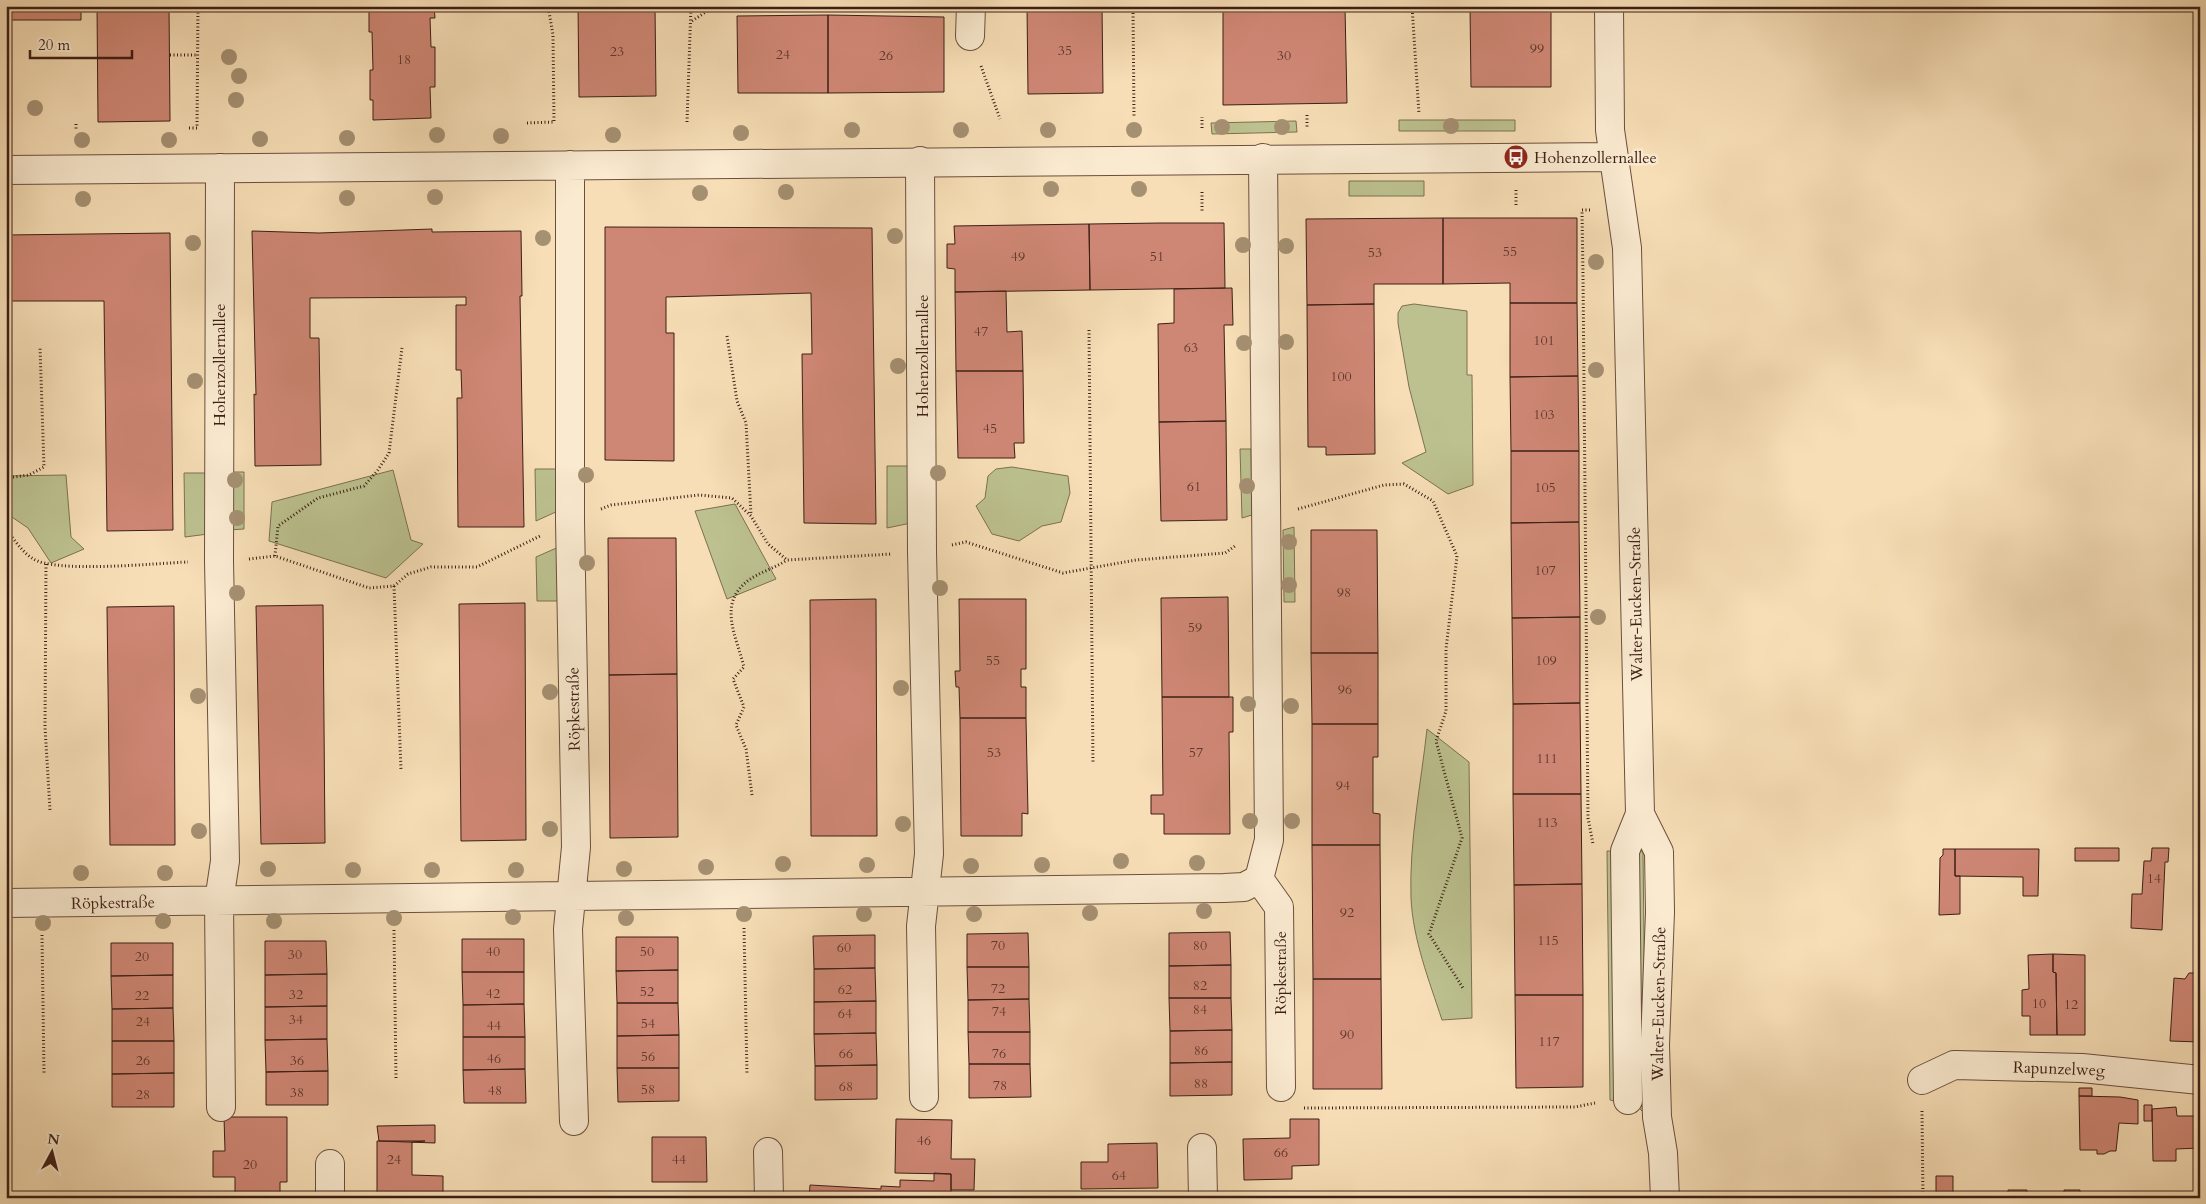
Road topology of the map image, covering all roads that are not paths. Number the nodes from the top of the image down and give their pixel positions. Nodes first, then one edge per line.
1 (971, 6) edge
2 (1609, 6) edge
3 (970, 36) dead end
4 (1614, 157) junction
5 (1263, 158) junction
6 (920, 161) junction
7 (570, 165) junction
8 (220, 168) junction
9 (6, 170) edge
10 (1640, 814) junction
11 (1259, 879) junction
12 (924, 893) junction
13 (571, 897) junction
14 (219, 900) junction
15 (6, 903) edge
16 (1922, 1080) road end
17 (2200, 1080) edge
18 (1281, 1087) road end
19 (924, 1097) dead end
20 (1615, 1102) road end
21 (221, 1107) dead end
22 (574, 1121) dead end
23 (1202, 1148) dead end
24 (768, 1152) dead end
25 (330, 1164) dead end
26 (330, 1198) edge
27 (769, 1198) edge
28 (1202, 1198) edge
29 (1664, 1198) edge

1 - 3 street
2 - 4 street, Walter-Eucken-Straße
4 - 5 street
4 - 10 street, Walter-Eucken-Straße
5 - 6 street
5 - 11 street
6 - 7 street
6 - 12 street, Hohenzollernallee
7 - 8 street
7 - 13 street, Röpkestraße
8 - 9 street
8 - 14 street, Hohenzollernallee
10 - 20 street
10 - 29 street, Walter-Eucken-Straße
11 - 12 street, Röpkestraße
11 - 18 street, Röpkestraße
12 - 13 street, Röpkestraße
12 - 19 street
13 - 14 street, Röpkestraße
13 - 22 street, Röpkestraße
14 - 15 street, Röpkestraße
14 - 21 street
16 - 17 street, Rapunzelweg
23 - 28 street
24 - 27 street
25 - 26 street

